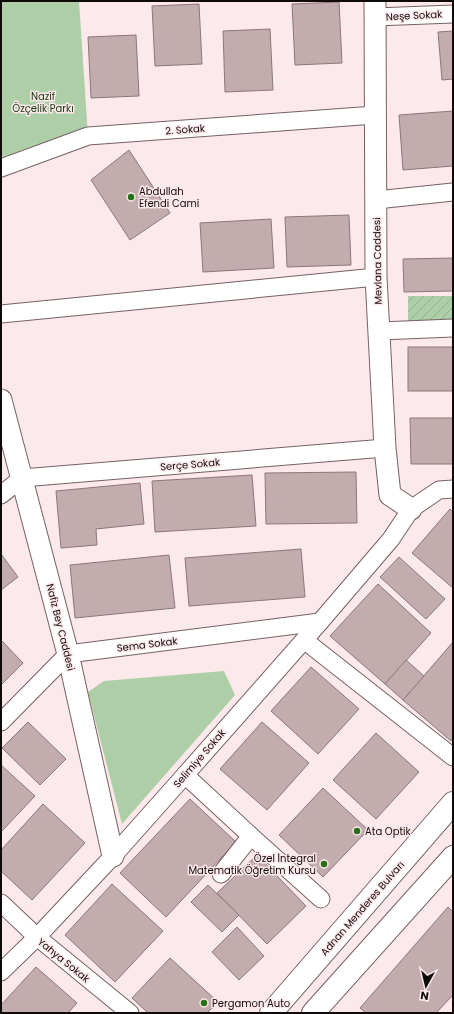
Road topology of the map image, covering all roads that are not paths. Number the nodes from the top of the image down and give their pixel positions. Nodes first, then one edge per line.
1 (375, 9) edge
2 (453, 14) edge
3 (375, 115) junction
4 (1, 168) edge
5 (453, 192) edge
6 (376, 200) junction
7 (376, 277) junction
8 (1, 314) edge
9 (453, 328) edge
10 (380, 331) junction
11 (1, 400) edge
12 (385, 448) junction
13 (22, 478) junction
14 (453, 489) edge
15 (1, 495) edge
16 (411, 509) junction
17 (320, 622) junction
18 (304, 640) junction
19 (68, 654) junction
20 (1, 722) edge
21 (453, 757) edge
22 (185, 775) junction
23 (453, 802) edge
24 (252, 836) junction
25 (113, 856) junction
26 (450, 866) edge
27 (221, 874) dead end
28 (321, 899) dead end
29 (1, 903) edge
30 (36, 937) junction
31 (1, 972) edge
32 (130, 1013) edge
33 (271, 1013) edge
34 (313, 1013) edge

1 - 2 street, Neşe Sokak
1 - 3 street, Mevlana Caddesi
3 - 4 street, 2. Sokak
3 - 6 street, Mevlana Caddesi
5 - 6 street
6 - 7 street, Mevlana Caddesi
7 - 8 street
7 - 10 street, Mevlana Caddesi
9 - 10 street
10 - 12 street, Mevlana Caddesi
11 - 13 street, Nafiz Bey Caddesi
12 - 13 street, Serçe Sokak
12 - 16 street, Mevlana Caddesi
13 - 15 street
13 - 19 street, Nafiz Bey Caddesi
14 - 16 street
16 - 17 street, Selimiye Sokak
17 - 18 street, Selimiye Sokak
17 - 19 street, Sema Sokak
18 - 21 street
18 - 22 street, Selimiye Sokak
19 - 20 street
19 - 25 street, Nafiz Bey Caddesi
22 - 24 street
22 - 25 street, Selimiye Sokak
23 - 33 main road, Adnan Menderes Bulvarı
24 - 27 street
24 - 28 street
25 - 30 street, Selimiye Sokak
26 - 34 main road
29 - 30 street, Yahya Sokak
30 - 31 street, Selimiye Sokak
30 - 32 street, Yahya Sokak

